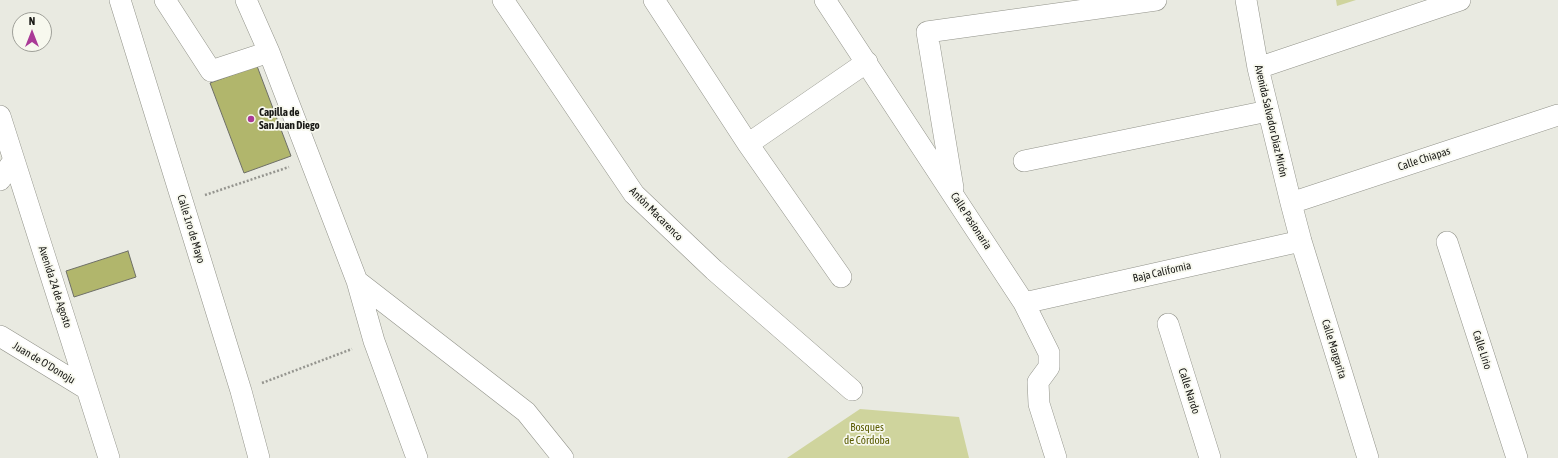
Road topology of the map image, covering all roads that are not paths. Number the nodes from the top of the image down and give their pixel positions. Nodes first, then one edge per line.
1 (120, 0) edge
2 (165, 0) edge
3 (246, 0) edge
4 (503, 0) edge
5 (654, 0) edge
6 (825, 0) edge
7 (1156, 0) edge
8 (1246, 0) edge
9 (1460, 0) edge
10 (269, 52) junction
11 (867, 62) junction
12 (1258, 68) junction
13 (1268, 111) junction
14 (1558, 115) edge
15 (0, 116) edge
16 (748, 144) junction
17 (14, 160) junction
18 (1024, 161) dead end
19 (0, 180) edge
20 (954, 196) junction
21 (1291, 203) junction
22 (1301, 241) junction
23 (1447, 242) dead end
24 (841, 277) dead end
25 (357, 281) junction
26 (1024, 303) junction
27 (1168, 324) dead end
28 (0, 336) edge
29 (87, 389) junction
30 (852, 390) dead end
31 (109, 458) edge
32 (259, 458) edge
33 (417, 458) edge
34 (563, 458) edge
35 (1056, 458) edge
36 (1210, 458) edge
37 (1368, 458) edge
38 (1517, 458) edge

1 - 32 street, Calle 1ro de Mayo
2 - 10 street
3 - 10 street
4 - 30 street, Antón Macarenco
5 - 16 street
6 - 11 street, Calle Pasionaria
7 - 20 street
8 - 12 street, Avenida Salvador Díaz Mirón
9 - 12 street
10 - 25 street
11 - 16 street
11 - 20 street, Calle Pasionaria
12 - 13 street, Avenida Salvador Díaz Mirón
13 - 18 street
13 - 21 street, Avenida Salvador Díaz Mirón
14 - 21 street, Calle Chiapas
15 - 17 street, Avenida 24 de Agosto
16 - 24 street
17 - 19 street
17 - 29 street, Avenida 24 de Agosto
20 - 26 street, Calle Pasionaria
21 - 22 street, Avenida Salvador Díaz Mirón
22 - 26 street, Baja California
22 - 37 street, Calle Margarita
23 - 38 street, Calle Lirio
25 - 33 street
25 - 34 street
26 - 35 street, Calle Pasionaria
27 - 36 street, Calle Nardo
28 - 29 street, Juan de O'Donoju
29 - 31 street, Avenida 24 de Agosto

